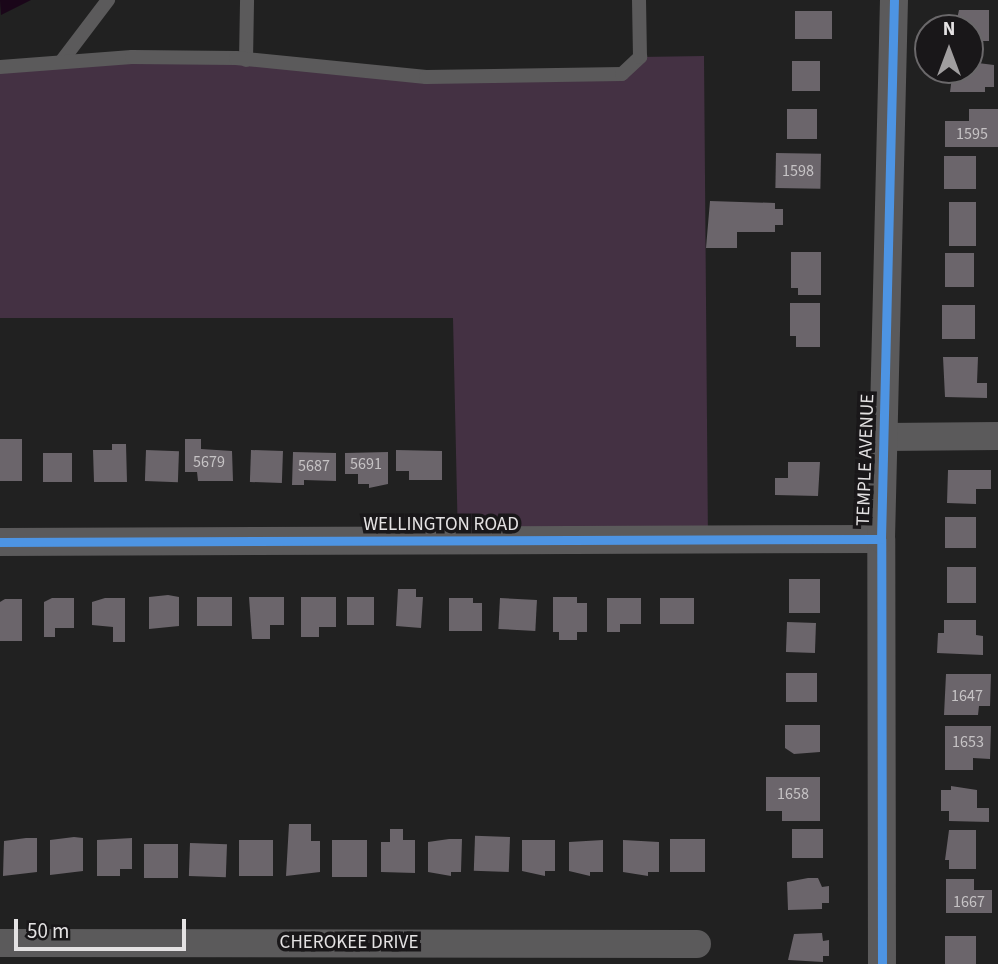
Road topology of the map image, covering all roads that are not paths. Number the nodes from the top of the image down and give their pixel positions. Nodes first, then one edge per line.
1 (108, 0) edge
2 (247, 0) edge
3 (639, 0) edge
4 (894, 0) edge
5 (246, 60) junction
6 (61, 62) junction
7 (0, 67) edge
8 (998, 436) edge
9 (885, 437) junction
10 (881, 539) junction
11 (0, 542) edge
12 (0, 943) edge
13 (697, 944) dead end
14 (882, 964) edge

1 - 6 lane
2 - 5 lane
3 - 5 lane
4 - 9 street, TEMPLE AVENUE
5 - 6 lane
6 - 7 lane
8 - 9 street
9 - 10 street, TEMPLE AVENUE
10 - 11 street, WELLINGTON ROAD
10 - 14 street, TEMPLE AVENUE
12 - 13 street, CHEROKEE DRIVE

